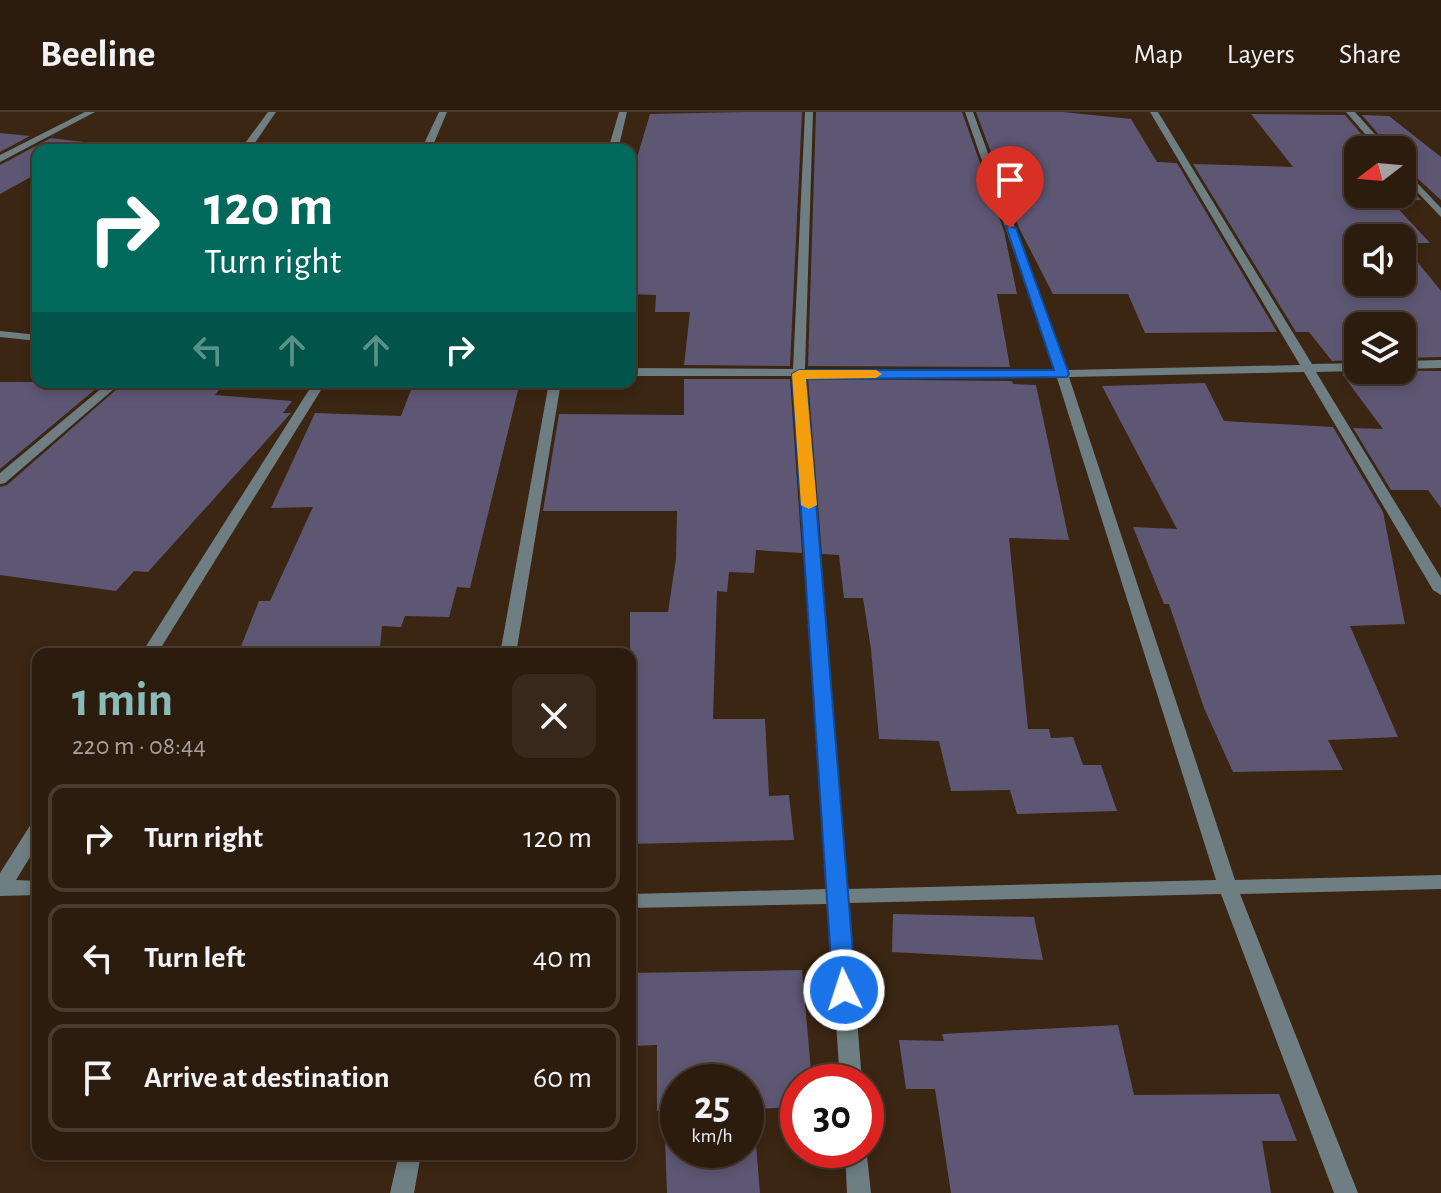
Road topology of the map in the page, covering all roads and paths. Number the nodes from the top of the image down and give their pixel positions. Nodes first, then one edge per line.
1 (91, 112) edge
2 (272, 112) edge
3 (443, 112) edge
4 (623, 112) edge
5 (809, 112) edge
6 (969, 112) edge
7 (1154, 112) edge
8 (1350, 112) edge
9 (1371, 136) edge
10 (249, 144) edge
11 (429, 144) edge
12 (615, 144) edge
13 (0, 159) edge
14 (1416, 186) edge
15 (1441, 214) edge
16 (0, 334) edge
17 (32, 337) edge
18 (1441, 364) edge
19 (1416, 365) edge
20 (1344, 368) edge
21 (1309, 369) junction
22 (636, 372) edge
23 (799, 374) junction
24 (1062, 374) junction
25 (109, 388) edge
26 (316, 388) edge
27 (554, 388) edge
28 (0, 480) edge
29 (1441, 590) edge
30 (153, 648) edge
31 (509, 648) edge
32 (32, 838) edge
33 (1441, 882) edge
34 (1228, 887) junction
35 (0, 888) edge
36 (32, 888) edge
37 (838, 898) junction
38 (636, 901) edge
39 (850, 1064) edge
40 (409, 1160) edge
41 (857, 1168) edge
42 (402, 1193) edge
43 (859, 1193) edge
44 (1346, 1193) edge

1 - 13 street
2 - 10 street
3 - 11 street
4 - 12 street
5 - 23 street
6 - 24 street
7 - 21 street
8 - 9 street
14 - 15 street
16 - 17 street
18 - 19 street
20 - 21 street
21 - 24 street
21 - 29 street
22 - 23 street
23 - 24 street
23 - 37 street
24 - 34 street
25 - 28 street
26 - 30 street
27 - 31 street
32 - 35 street
33 - 34 street
34 - 37 street
34 - 44 street
35 - 36 street
37 - 38 street
37 - 39 street
40 - 42 street
41 - 43 street

